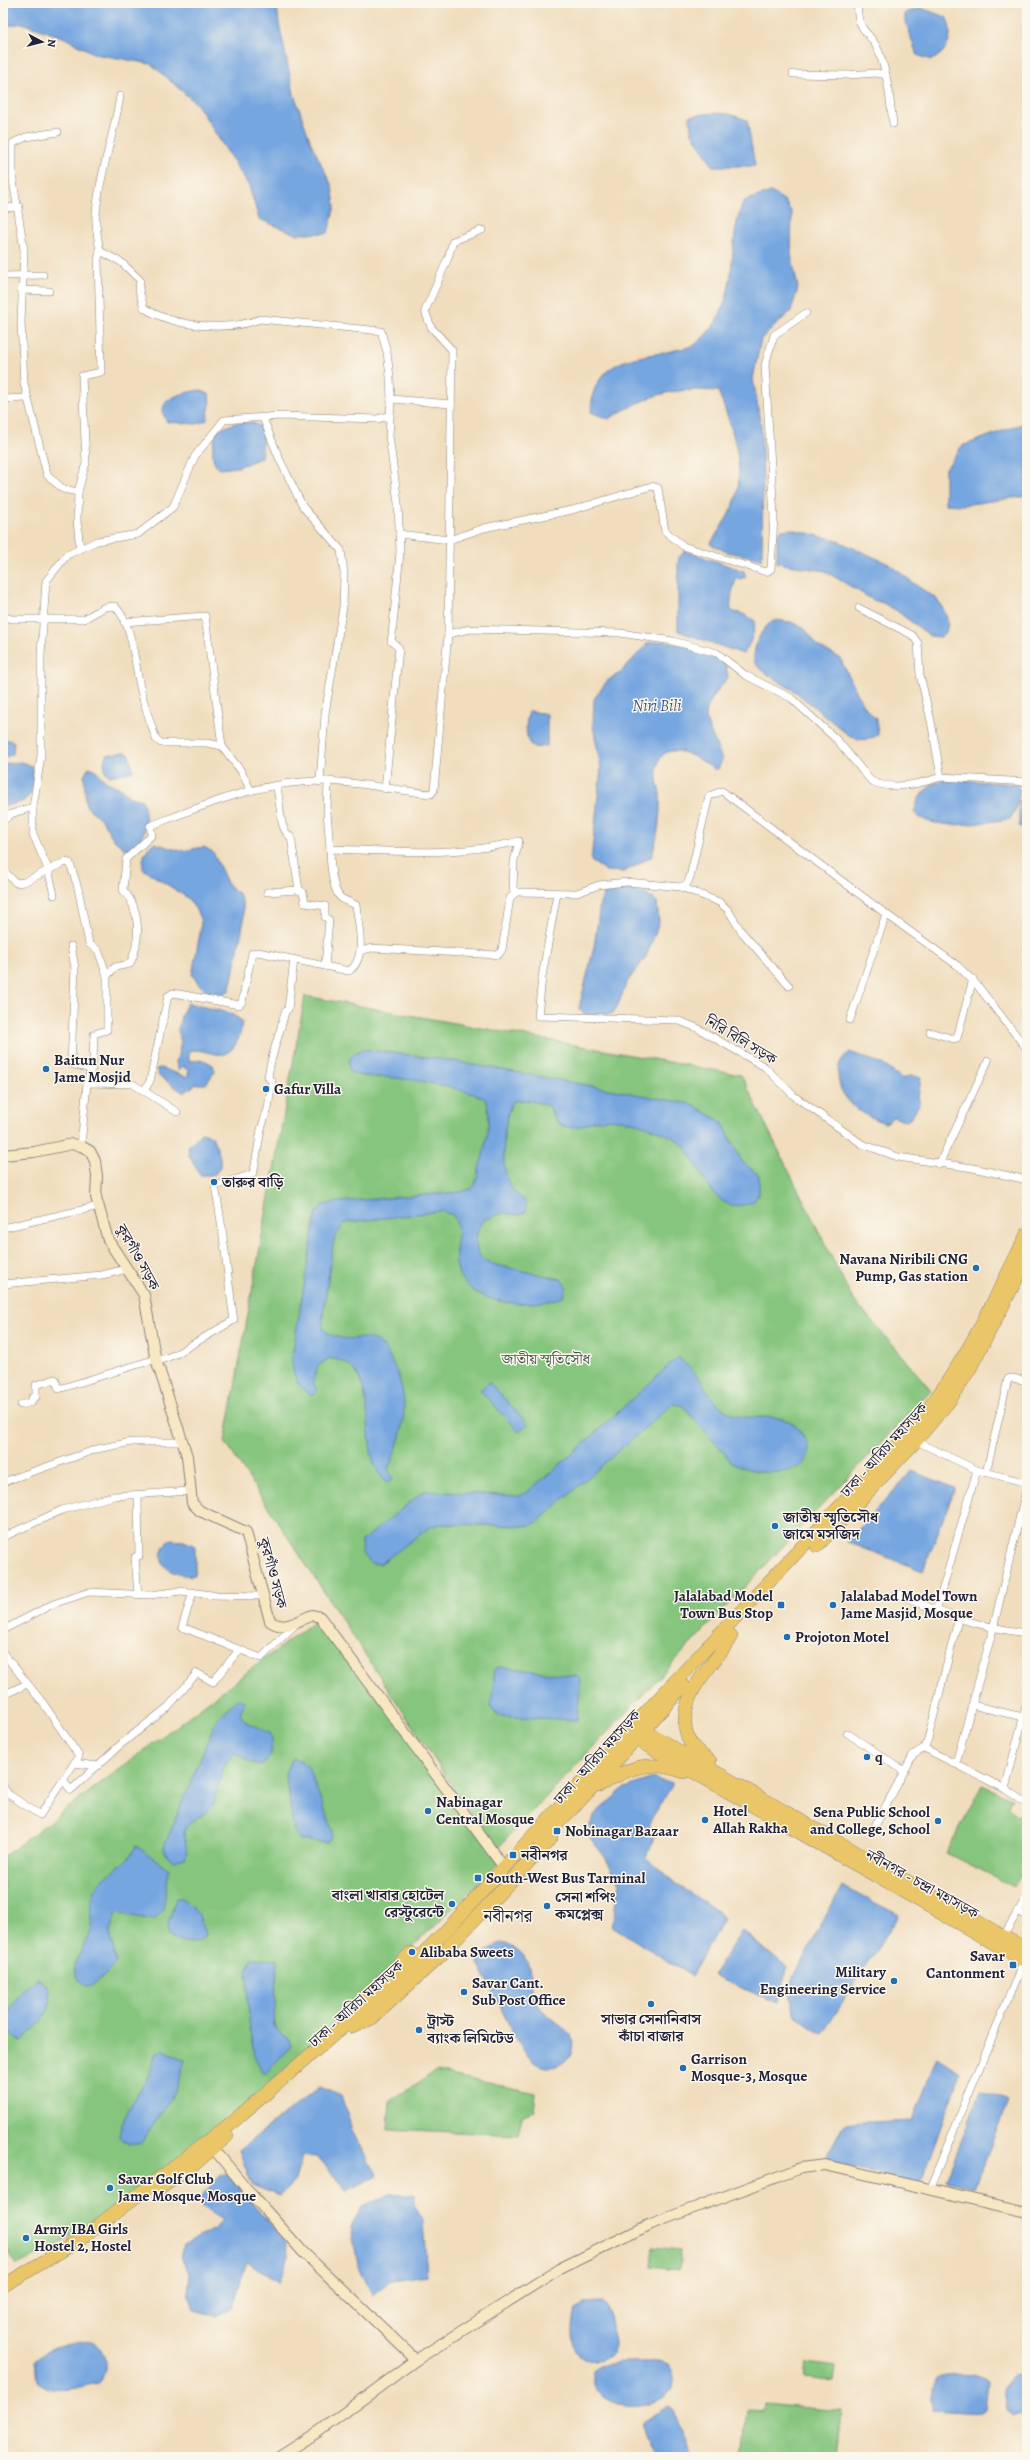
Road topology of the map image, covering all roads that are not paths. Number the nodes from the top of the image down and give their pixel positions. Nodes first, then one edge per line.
1 (858, 3) edge
2 (793, 74) dead end
3 (886, 75) junction
4 (120, 96) dead end
5 (893, 124) dead end
6 (58, 132) dead end
7 (19, 207) junction
8 (3, 208) edge
9 (482, 230) dead end
10 (100, 251) junction
11 (43, 275) dead end
12 (3, 276) edge
13 (22, 277) junction
14 (21, 290) junction
15 (49, 291) dead end
16 (806, 313) dead end
17 (27, 398) junction
18 (3, 399) edge
19 (392, 399) junction
20 (451, 404) junction
21 (389, 416) junction
22 (262, 418) junction
23 (78, 492) junction
24 (399, 534) junction
25 (449, 540) junction
26 (80, 549) junction
27 (859, 608) dead end
28 (3, 616) edge
29 (44, 618) junction
30 (124, 622) junction
31 (448, 634) junction
32 (222, 746) junction
33 (941, 777) junction
34 (328, 781) junction
35 (320, 782) junction
36 (1027, 782) edge
37 (276, 786) junction
38 (384, 789) junction
39 (251, 791) junction
40 (33, 807) junction
41 (3, 821) edge
42 (330, 849) junction
43 (48, 869) junction
44 (3, 870) edge
45 (681, 888) junction
46 (299, 890) junction
47 (267, 892) dead end
48 (516, 892) junction
49 (557, 893) junction
50 (54, 894) dead end
51 (886, 914) junction
52 (71, 946) dead end
53 (361, 951) junction
54 (294, 960) junction
55 (325, 966) junction
56 (107, 976) junction
57 (972, 979) junction
58 (789, 986) dead end
59 (850, 1020) dead end
60 (930, 1032) dead end
61 (1027, 1049) edge
62 (988, 1061) dead end
63 (92, 1069) junction
64 (87, 1083) junction
65 (144, 1091) junction
66 (177, 1112) dead end
67 (81, 1146) junction
68 (3, 1155) edge
69 (939, 1164) junction
70 (1027, 1180) edge
71 (99, 1206) junction
72 (3, 1228) edge
73 (1027, 1234) edge
74 (1027, 1259) edge
75 (127, 1269) junction
76 (3, 1284) edge
77 (156, 1360) junction
78 (1027, 1381) edge
79 (21, 1405) dead end
80 (916, 1441) junction
81 (182, 1442) junction
82 (977, 1470) junction
83 (986, 1473) junction
84 (3, 1482) edge
85 (1027, 1484) edge
86 (191, 1491) junction
87 (138, 1496) junction
88 (849, 1498) junction
89 (3, 1537) edge
90 (193, 1592) junction
91 (897, 1593) dead end
92 (138, 1595) junction
93 (264, 1596) junction
94 (936, 1612) junction
95 (958, 1620) junction
96 (298, 1622) junction
97 (993, 1629) junction
98 (3, 1630) edge
99 (1027, 1633) edge
100 (731, 1636) junction
101 (239, 1650) junction
102 (3, 1653) edge
103 (27, 1684) junction
104 (3, 1695) edge
105 (1027, 1702) edge
106 (972, 1706) junction
107 (1024, 1717) junction
108 (847, 1733) dead end
109 (639, 1735) junction
110 (924, 1748) junction
111 (74, 1763) junction
112 (956, 1763) junction
113 (97, 1766) junction
114 (904, 1771) junction
115 (63, 1780) junction
116 (3, 1787) edge
117 (1005, 1789) junction
118 (588, 1792) junction
119 (1027, 1804) edge
120 (801, 1828) junction
121 (874, 1828) dead end
122 (500, 1862) junction
123 (1027, 1896) edge
124 (1018, 1911) junction
125 (1027, 1916) edge
126 (1003, 1937) junction
127 (1026, 1958) edge
128 (289, 2073) junction
129 (210, 2144) junction
130 (929, 2190) junction
131 (1027, 2212) edge
132 (3, 2286) edge
133 (3, 2294) edge
134 (416, 2360) junction
135 (279, 2457) edge

1 - 3 street
2 - 3 street
3 - 5 street
4 - 10 street
6 - 7 street
7 - 8 street
7 - 13 street
9 - 20 street
10 - 19 street
10 - 23 street
11 - 13 street
12 - 13 street
13 - 14 street
14 - 15 street
14 - 17 street
16 - 25 street
17 - 18 street
17 - 23 street
19 - 20 street
19 - 21 street
20 - 25 street
21 - 22 street
21 - 24 street
22 - 26 street
22 - 35 street
23 - 26 street
24 - 25 street
24 - 38 street
25 - 31 street
26 - 29 street
27 - 33 street
28 - 29 street
29 - 30 street
29 - 40 street
30 - 32 street
30 - 32 street
31 - 33 street
31 - 38 street
32 - 39 street
33 - 36 street
34 - 35 street
34 - 38 street
34 - 42 street
35 - 37 street
37 - 39 street
37 - 46 street
39 - 56 street
40 - 41 street
40 - 43 street
42 - 48 street
42 - 53 street
43 - 44 street
43 - 50 street
43 - 56 street
45 - 49 street
45 - 51 street
45 - 58 street
46 - 47 street
46 - 55 street
48 - 49 street
48 - 53 street
49 - 69 street, নিরি বিলি সড়ক
51 - 57 street
51 - 59 street
52 - 63 street
53 - 55 street
54 - 55 street
54 - 65 street
54 - 77 street
56 - 63 street
57 - 60 street
57 - 61 street
62 - 69 street
63 - 64 street
64 - 65 street
64 - 67 street
65 - 66 street
67 - 68 street
67 - 71 street, কুরগাঁও সড়ক
69 - 70 street
71 - 72 street
71 - 75 street, কুরগাঁও সড়ক
73 - 88 highway
74 - 80 highway, ঢাকা - আরিচা মহাসড়ক
75 - 76 street
75 - 77 street, কুরগাঁও সড়ক
77 - 79 street
77 - 81 street, কুরগাঁও সড়ক
78 - 83 street
80 - 82 street
80 - 100 highway, ঢাকা - আরিচা মহাসড়ক
81 - 84 street
81 - 86 street, কুরগাঁও সড়ক
82 - 83 street
82 - 94 street
83 - 85 street
85 - 97 street
86 - 87 street
86 - 93 street, কুরগাঁও সড়ক
87 - 89 street
87 - 92 street
88 - 109 highway
88 - 122 highway
90 - 92 street
90 - 93 street
90 - 101 street
91 - 94 street
92 - 98 street
93 - 96 street, কুরগাঁও সড়ক
94 - 95 street
95 - 97 street
95 - 110 street
96 - 101 street
96 - 122 street, কুরগাঁও সড়ক
97 - 99 street
97 - 106 street
100 - 109 highway, ঢাকা - আরিচা মহাসড়ক
100 - 120 highway
101 - 113 street
102 - 103 street
103 - 104 street
103 - 111 street
105 - 107 street
106 - 107 street
106 - 112 street
107 - 117 street
108 - 114 street
109 - 118 highway, ঢাকা - আরিচা মহাসড়ক
109 - 120 highway, নবীনগর - চন্দ্রা মহাসড়ক
109 - 128 highway
110 - 112 street
110 - 114 street
111 - 113 street
111 - 115 street
112 - 117 street
113 - 115 street
114 - 121 street
115 - 116 street
117 - 119 street
118 - 120 highway
118 - 129 highway, ঢাকা - আরিচা মহাসড়ক
120 - 126 highway, নবীনগর - চন্দ্রা মহাসড়ক
120 - 127 highway, নবীনগর - চন্দ্রা মহাসড়ক
122 - 128 highway
123 - 124 street
124 - 125 street
124 - 126 street
126 - 127 highway, নবীনগর - চন্দ্রা মহাসড়ক
127 - 130 street
128 - 129 highway
129 - 132 highway
129 - 133 highway, ঢাকা - আরিচা মহাসড়ক
129 - 134 street
130 - 131 street
130 - 134 street
134 - 135 street

